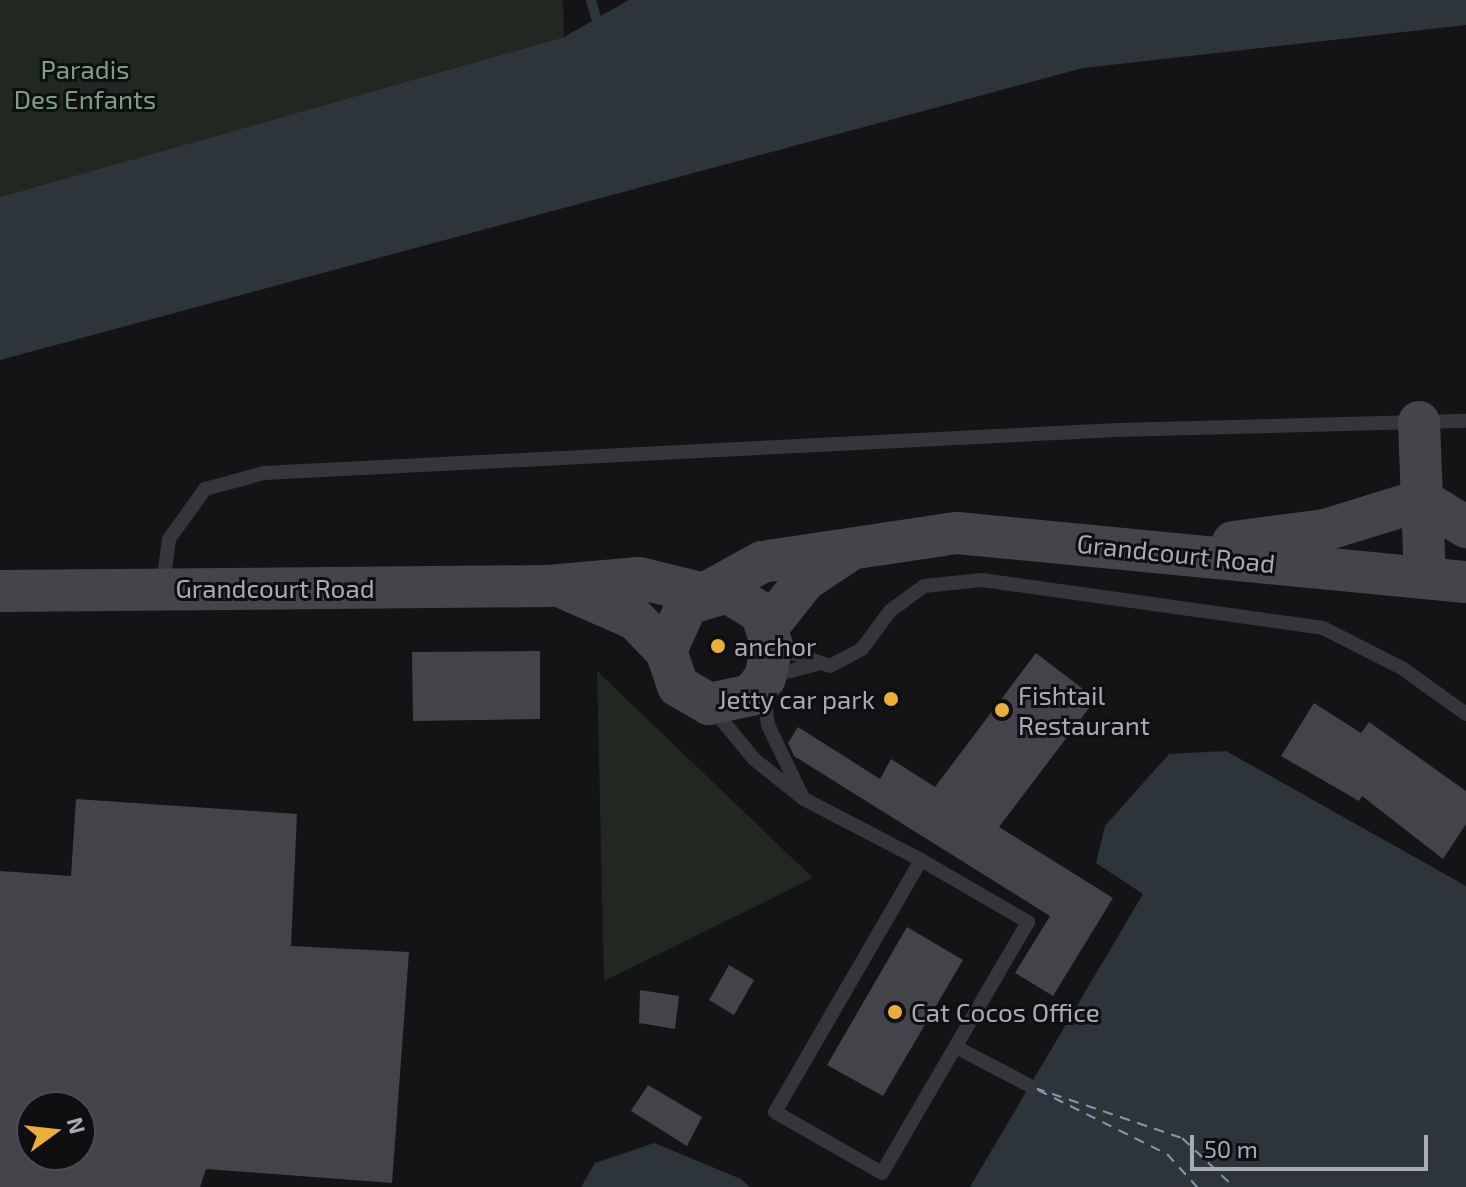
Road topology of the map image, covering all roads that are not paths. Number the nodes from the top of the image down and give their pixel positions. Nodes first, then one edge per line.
1 (1466, 421) edge
2 (1419, 422) junction
3 (1422, 500) junction
4 (1466, 527) edge
5 (886, 538) junction
6 (1163, 551) junction
7 (1425, 578) junction
8 (1466, 582) edge
9 (549, 586) junction
10 (162, 589) junction
11 (0, 591) edge
12 (704, 594) junction
13 (666, 651) junction
14 (768, 651) junction
15 (817, 664) junction
16 (709, 704) junction
17 (1466, 714) edge
18 (804, 799) junction
19 (921, 860) junction
20 (956, 1047) junction
21 (1030, 1086) dead end

1 - 2 lane
2 - 3 street
2 - 10 lane
3 - 4 street
3 - 6 street
3 - 7 street
5 - 6 street, Grandcourt Road
5 - 12 street, Grandcourt Road
5 - 14 street
6 - 7 street, Grandcourt Road
7 - 8 street, Grandcourt Road
9 - 10 street, Grandcourt Road
9 - 12 street
9 - 13 street
10 - 11 street, Grandcourt Road
12 - 13 street
12 - 14 street
13 - 16 street
14 - 15 lane
14 - 15 lane
14 - 16 street
14 - 18 lane
15 - 17 lane
16 - 18 lane
18 - 19 lane
19 - 20 lane
19 - 20 lane
20 - 21 lane

